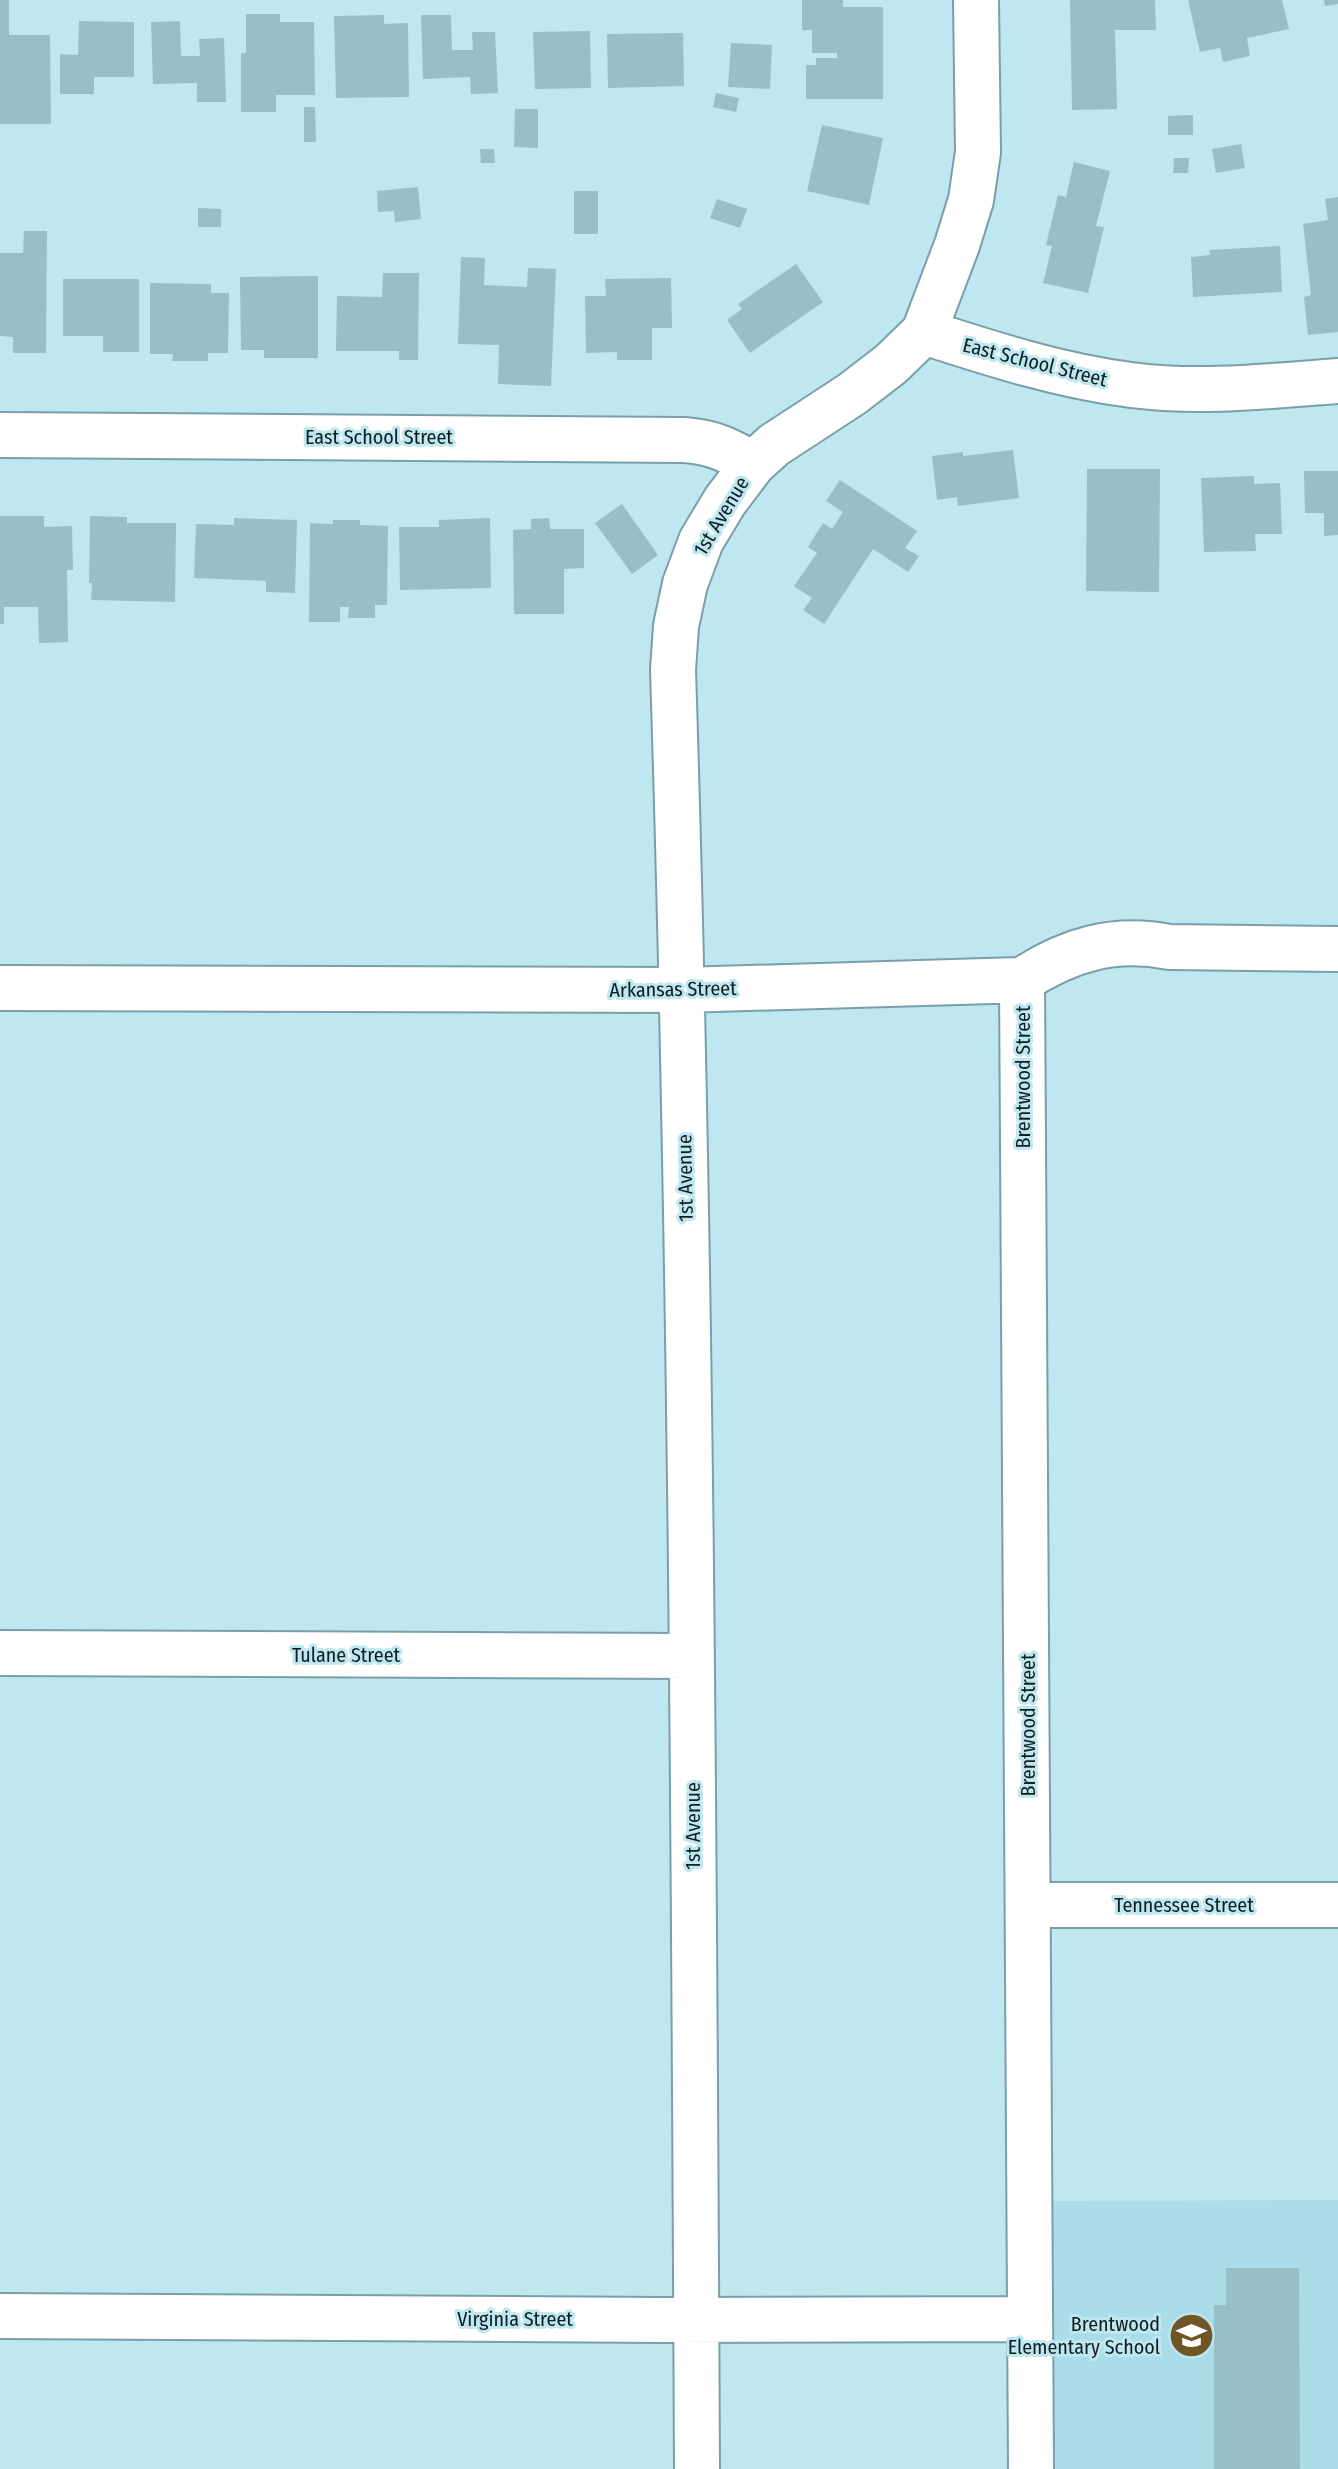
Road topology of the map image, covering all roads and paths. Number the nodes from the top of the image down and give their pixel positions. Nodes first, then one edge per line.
1 (976, 0) edge
2 (924, 332) junction
3 (1338, 381) edge
4 (0, 435) edge
5 (753, 464) junction
6 (1338, 949) edge
7 (1022, 980) junction
8 (0, 988) edge
9 (682, 990) junction
10 (0, 1653) edge
11 (691, 1656) junction
12 (1029, 1905) junction
13 (1338, 1905) edge
14 (0, 2316) edge
15 (1030, 2319) junction
16 (696, 2320) junction
17 (697, 2469) edge
18 (1031, 2469) edge

1 - 2 street, 1st Avenue
2 - 3 street, East School Street
2 - 5 street, 1st Avenue
4 - 5 street, East School Street
5 - 9 street, 1st Avenue
6 - 7 street, Arkansas Street
7 - 9 street, Arkansas Street
7 - 12 street, Brentwood Street
8 - 9 street, Arkansas Street
9 - 11 street, 1st Avenue
10 - 11 street, Tulane Street
11 - 16 street, 1st Avenue
12 - 13 street, Tennessee Street
12 - 15 street, Brentwood Street
14 - 16 street, Virginia Street
15 - 16 street, Virginia Street
15 - 18 street, Brentwood Street
16 - 17 street, 1st Avenue

